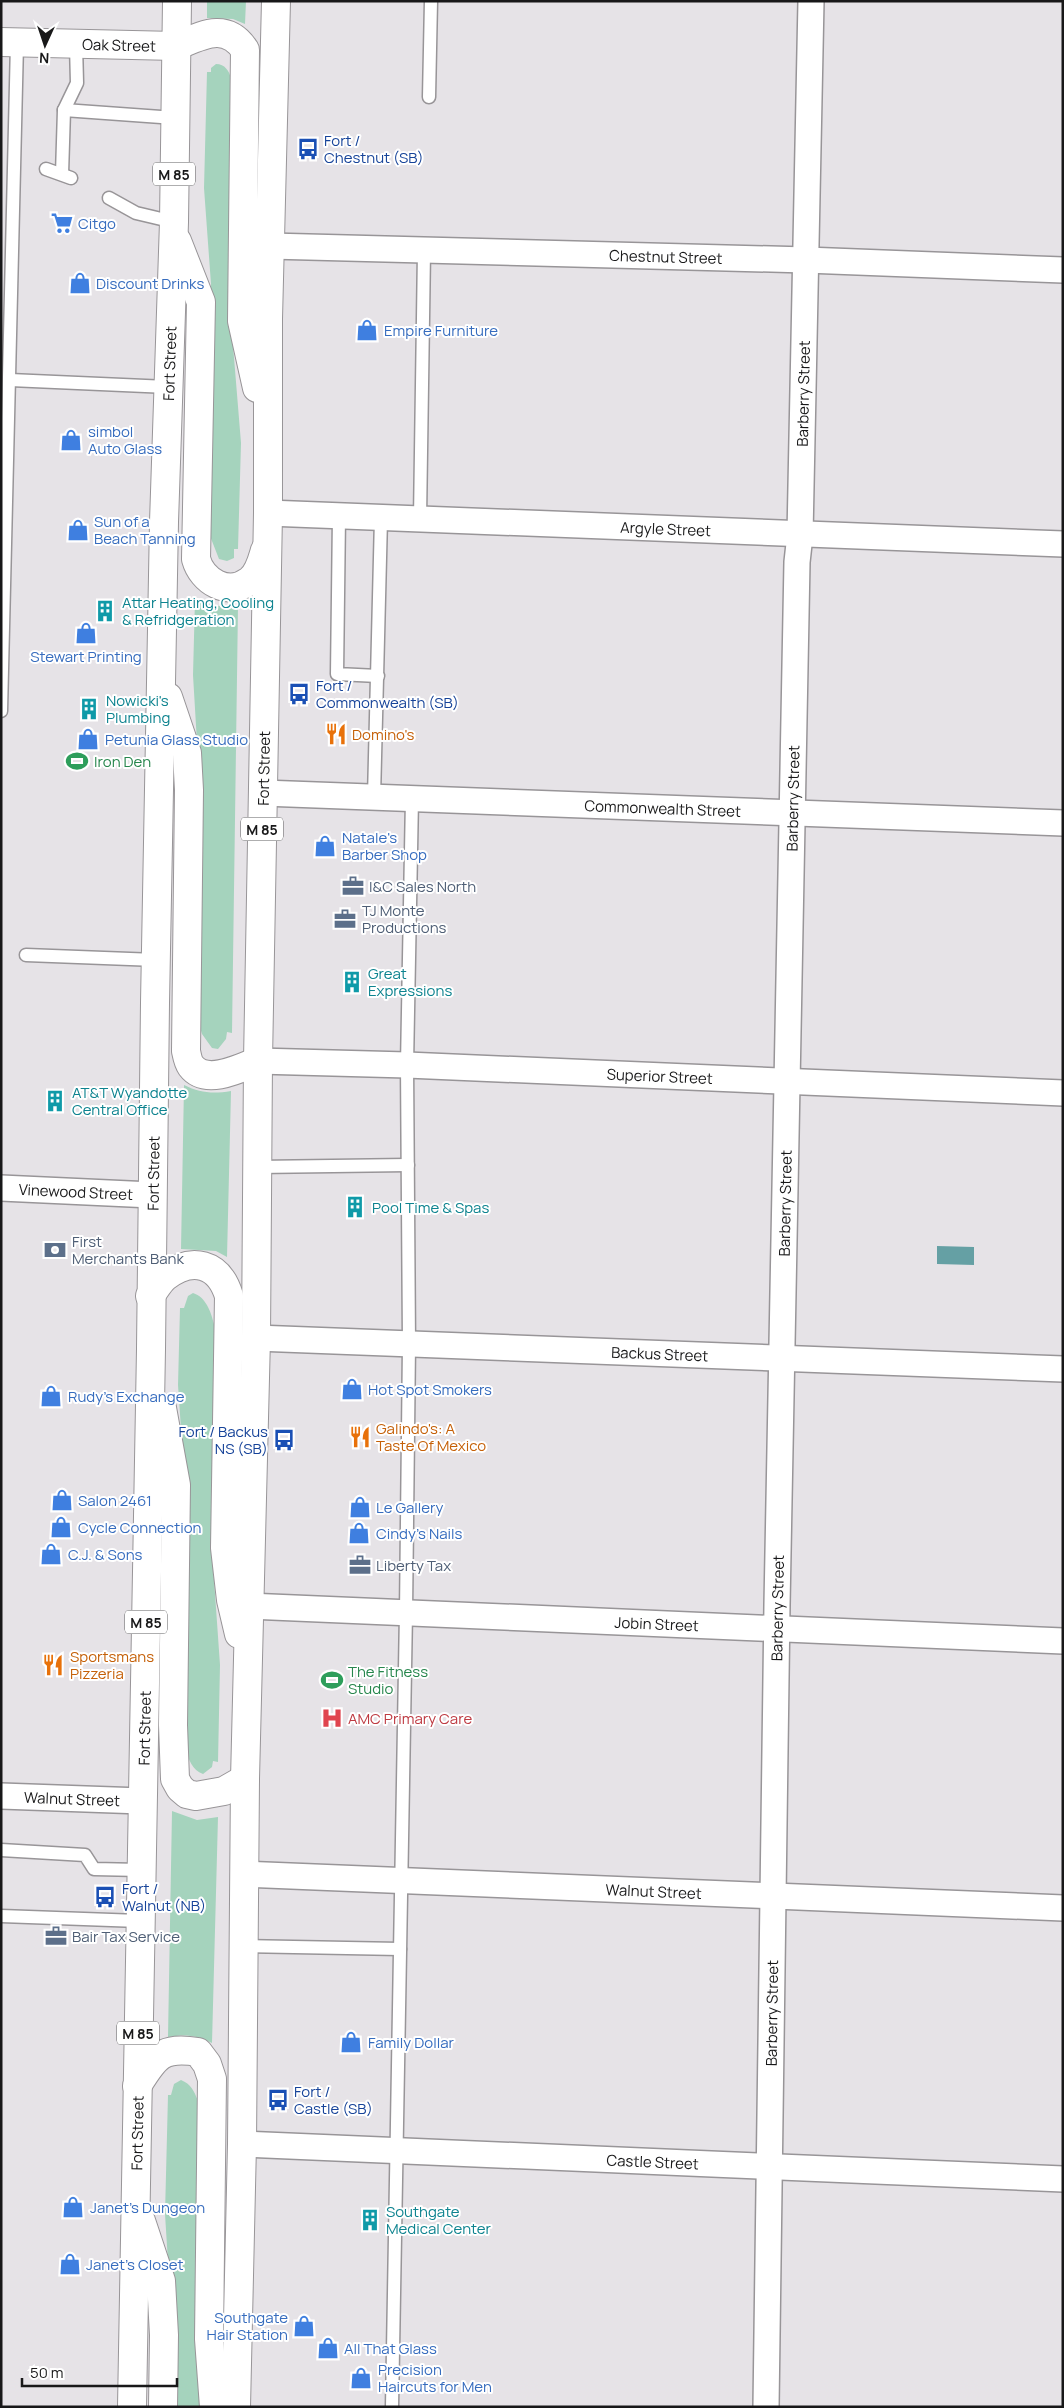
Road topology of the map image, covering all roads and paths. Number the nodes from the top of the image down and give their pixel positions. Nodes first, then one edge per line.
1 (177, 1) edge
2 (276, 1) edge
3 (431, 1) edge
4 (811, 1) edge
5 (9, 43) edge
6 (76, 45) junction
7 (176, 46) junction
8 (429, 97) dead end
9 (64, 110) junction
10 (175, 118) junction
11 (46, 169) dead end
12 (109, 198) dead end
13 (174, 227) junction
14 (270, 246) junction
15 (424, 251) junction
16 (806, 260) junction
17 (1063, 270) edge
18 (10, 380) junction
19 (168, 387) junction
20 (268, 436) junction
21 (268, 514) junction
22 (339, 516) junction
23 (381, 518) junction
24 (420, 519) junction
25 (800, 535) junction
26 (1063, 544) edge
27 (267, 545) junction
28 (378, 676) junction
29 (162, 679) junction
30 (1, 711) edge
31 (263, 793) junction
32 (374, 797) junction
33 (412, 798) junction
34 (793, 814) junction
35 (1063, 823) edge
36 (26, 956) dead end
37 (156, 960) junction
38 (258, 1061) junction
39 (407, 1065) junction
40 (788, 1082) junction
41 (1063, 1093) edge
42 (408, 1165) junction
43 (257, 1167) junction
44 (1, 1188) edge
45 (152, 1195) junction
46 (150, 1296) junction
47 (256, 1338) junction
48 (409, 1344) junction
49 (152, 1350) junction
50 (783, 1357) junction
51 (1063, 1369) edge
52 (249, 1606) junction
53 (406, 1612) junction
54 (777, 1628) junction
55 (1063, 1641) edge
56 (248, 1670) junction
57 (245, 1779) junction
58 (1, 1796) edge
59 (142, 1801) junction
60 (1, 1850) edge
61 (140, 1870) junction
62 (244, 1874) junction
63 (401, 1880) junction
64 (773, 1896) junction
65 (1063, 1908) edge
66 (1, 1916) edge
67 (139, 1921) junction
68 (243, 1946) junction
69 (400, 1949) junction
70 (137, 2086) junction
71 (242, 2144) junction
72 (396, 2152) junction
73 (770, 2167) junction
74 (1063, 2179) edge
75 (136, 2203) junction
76 (132, 2407) edge
77 (163, 2407) edge
78 (214, 2407) edge
79 (236, 2407) edge
80 (392, 2407) edge
81 (766, 2407) edge

1 - 7 main road, Fort Street / M 85
2 - 14 main road, Fort Street / M 85
3 - 8 lane
4 - 16 street, Barberry Street
5 - 6 main road, Oak Street
5 - 18 lane
6 - 7 main road, Oak Street
6 - 9 lane
7 - 10 main road, Fort Street / M 85
7 - 20 main road
9 - 10 lane
9 - 11 lane
10 - 13 main road, Fort Street / M 85
12 - 13 lane
13 - 19 main road, Fort Street / M 85
13 - 27 main road
14 - 15 street, Chestnut Street
14 - 20 main road, Fort Street / M 85
15 - 16 street, Chestnut Street
15 - 24 lane
16 - 17 street, Chestnut Street
16 - 25 street, Barberry Street
18 - 19 lane
18 - 30 lane
19 - 29 main road, Fort Street / M 85
20 - 21 main road, Fort Street / M 85
21 - 22 street, Argyle Street
21 - 27 main road, Fort Street / M 85
22 - 23 street, Argyle Street
22 - 28 lane
23 - 24 street, Argyle Street
23 - 28 lane
24 - 25 street, Argyle Street
25 - 26 street, Argyle Street
25 - 34 street, Barberry Street
27 - 31 main road, Fort Street / M 85
28 - 32 lane
29 - 37 main road, Fort Street / M 85
29 - 38 main road
31 - 32 street, Commonwealth Street
31 - 38 main road, Fort Street / M 85
32 - 33 street, Commonwealth Street
33 - 34 street, Commonwealth Street
33 - 39 lane
34 - 35 street, Commonwealth Street
34 - 40 street, Barberry Street
36 - 37 lane
37 - 45 main road, Fort Street / M 85
38 - 39 street, Superior Street
38 - 43 main road, Fort Street / M 85
39 - 40 street, Superior Street
39 - 42 lane
40 - 41 street, Superior Street
40 - 50 street, Barberry Street
42 - 43 lane
42 - 48 lane
43 - 47 main road, Fort Street / M 85
44 - 45 street, Vinewood Street
45 - 46 main road, Fort Street / M 85
46 - 49 main road, Fort Street / M 85
46 - 56 main road
47 - 48 street, Backus Street
47 - 52 main road, Fort Street / M 85
48 - 50 street, Backus Street
48 - 53 lane
49 - 57 main road
49 - 59 main road, Fort Street / M 85
50 - 51 street, Backus Street
50 - 54 street, Barberry Street
52 - 53 street, Jobin Street
52 - 56 main road, Fort Street / M 85
53 - 54 street, Jobin Street
53 - 63 lane
54 - 55 street, Jobin Street
54 - 64 street, Barberry Street
56 - 57 main road, Fort Street / M 85
57 - 62 main road, Fort Street / M 85
58 - 59 street, Walnut Street
59 - 61 main road, Fort Street / M 85
60 - 61 lane
61 - 67 main road, Fort Street / M 85
62 - 63 street, Walnut Street
62 - 68 main road, Fort Street / M 85
63 - 64 street, Walnut Street
63 - 69 lane
64 - 65 street, Walnut Street
64 - 73 street, Barberry Street
66 - 67 lane
67 - 70 main road, Fort Street / M 85
68 - 69 lane
68 - 71 main road, Fort Street / M 85
69 - 72 lane
70 - 75 main road, Fort Street / M 85
70 - 78 main road
71 - 72 street, Castle Street
71 - 79 main road, Fort Street / M 85
72 - 73 street, Castle Street
72 - 80 lane
73 - 74 street, Castle Street
73 - 81 street, Barberry Street
75 - 76 main road, Fort Street / M 85
75 - 77 main road

